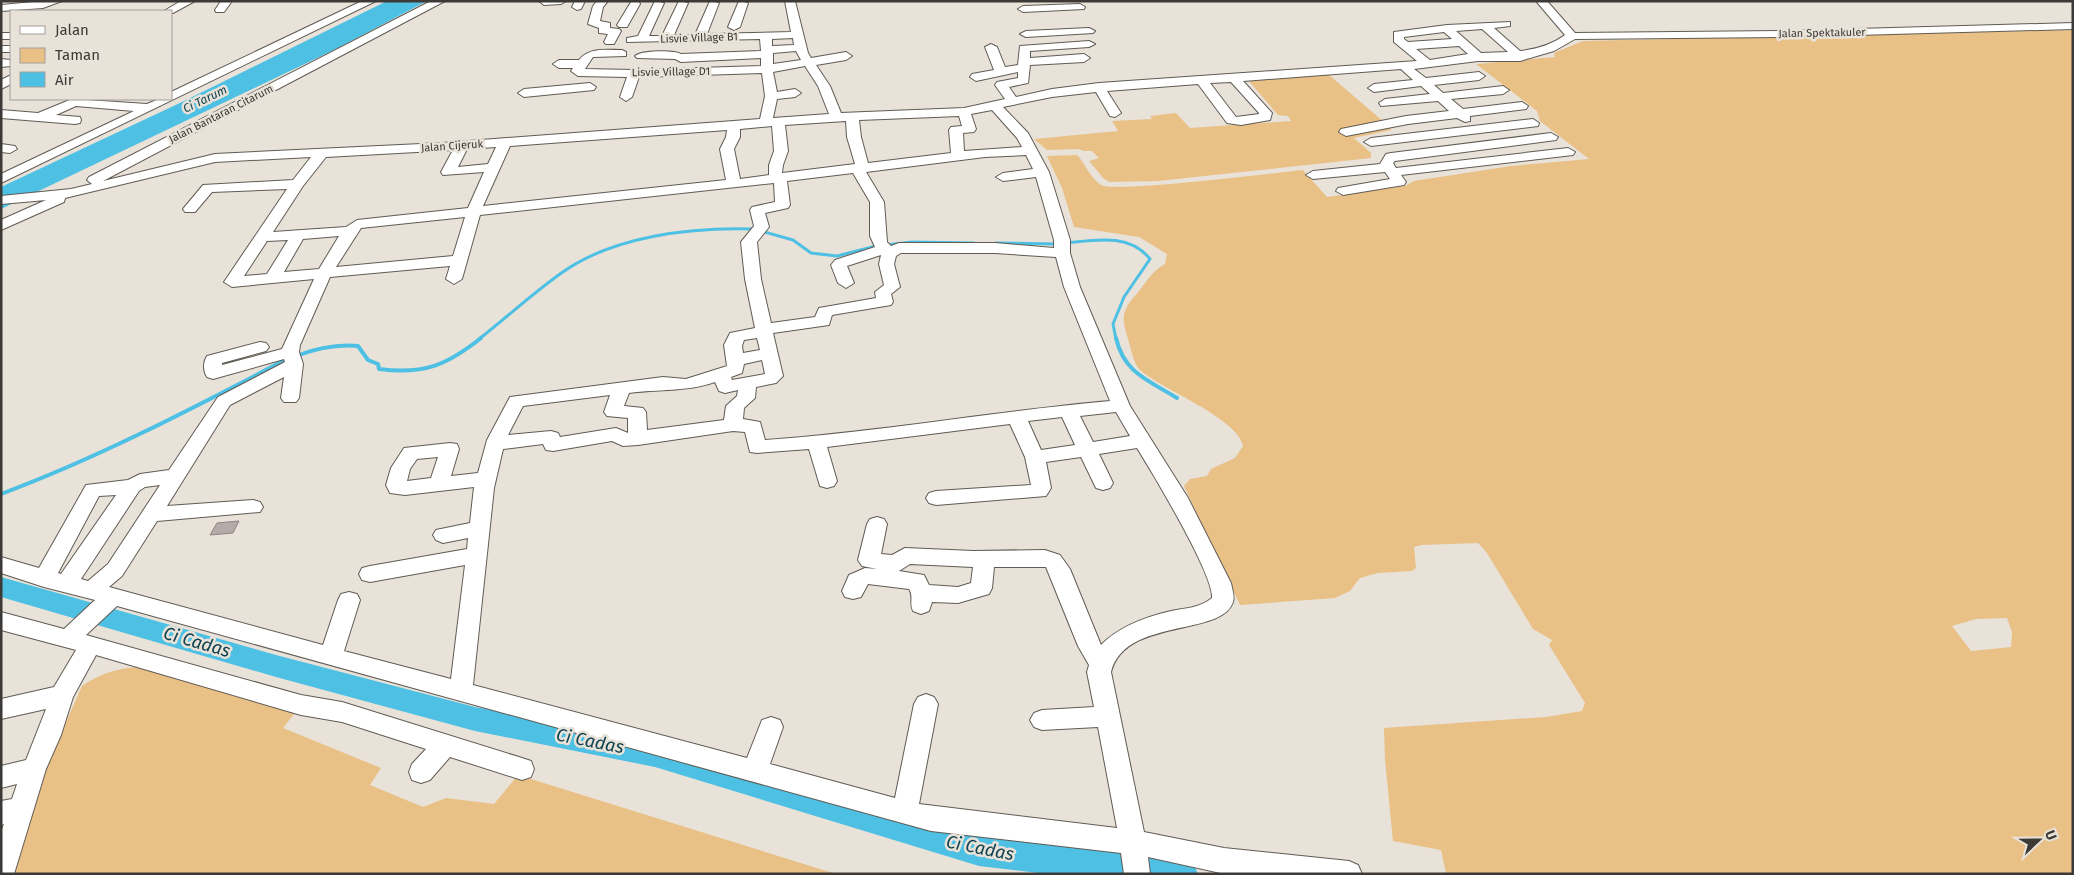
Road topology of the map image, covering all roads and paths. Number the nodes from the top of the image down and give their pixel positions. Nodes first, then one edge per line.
1 (190, 1) edge
2 (371, 1) edge
3 (440, 1) edge
4 (561, 1) edge
5 (603, 1) edge
6 (790, 1) edge
7 (1540, 1) edge
8 (544, 2) edge
9 (683, 3) dead end
10 (714, 3) dead end
11 (743, 3) dead end
12 (635, 4) dead end
13 (659, 4) dead end
14 (1050, 5) edge
15 (28, 6) edge
16 (61, 7) edge
17 (1080, 7) dead end
18 (1, 8) edge
19 (1023, 9) dead end
20 (171, 10) edge
21 (1506, 24) dead end
22 (623, 25) dead end
23 (1485, 26) junction
24 (2073, 26) edge
25 (734, 27) dead end
26 (1447, 28) junction
27 (1089, 31) dead end
28 (1057, 32) junction
29 (1026, 34) dead end
30 (794, 35) dead end
31 (1572, 36) junction
32 (700, 37) junction
33 (667, 38) junction
34 (610, 42) dead end
35 (1462, 42) junction
36 (1089, 44) dead end
37 (630, 45) junction
38 (1060, 45) junction
39 (1407, 46) junction
40 (767, 47) junction
41 (991, 47) dead end
42 (795, 48) dead end
43 (641, 56) dead end
44 (846, 56) dead end
45 (1477, 56) junction
46 (1520, 56) junction
47 (1084, 58) dead end
48 (585, 61) junction
49 (807, 62) junction
50 (1426, 62) junction
51 (559, 64) dead end
52 (1024, 65) junction
53 (1403, 65) junction
54 (767, 69) junction
55 (735, 71) junction
56 (611, 72) junction
57 (1001, 72) junction
58 (1368, 72) dead end
59 (596, 73) junction
60 (634, 74) junction
61 (1479, 76) dead end
62 (976, 77) dead end
63 (1234, 78) junction
64 (1201, 80) junction
65 (1423, 82) junction
66 (731, 84) dead end
67 (1000, 85) junction
68 (987, 87) dead end
69 (1099, 87) junction
70 (1374, 88) junction
71 (1502, 90) dead end
72 (795, 93) dead end
73 (626, 96) dead end
74 (771, 96) junction
75 (172, 97) edge
76 (1441, 97) junction
77 (524, 98) dead end
78 (166, 100) edge
79 (1012, 100) junction
80 (1384, 103) junction
81 (111, 105) junction
82 (995, 106) junction
83 (1522, 106) dead end
84 (150, 108) junction
85 (964, 112) junction
86 (1115, 113) dead end
87 (1459, 113) junction
88 (1, 114) edge
89 (88, 116) dead end
90 (40, 117) junction
91 (852, 117) junction
92 (837, 118) junction
93 (75, 120) dead end
94 (1406, 120) junction
95 (1533, 122) dead end
96 (773, 123) junction
97 (734, 125) junction
98 (1478, 128) junction
99 (1346, 132) dead end
100 (1551, 137) dead end
101 (505, 142) junction
102 (1371, 142) dead end
103 (1495, 144) junction
104 (462, 146) junction
105 (1032, 151) junction
106 (1568, 152) dead end
107 (322, 153) junction
108 (958, 156) junction
109 (1511, 158) junction
110 (495, 167) junction
111 (860, 168) junction
112 (1391, 170) junction
113 (1042, 172) junction
114 (1313, 176) dead end
115 (1003, 177) dead end
116 (778, 178) junction
117 (1, 179) edge
118 (297, 184) junction
119 (734, 184) junction
120 (1343, 191) dead end
121 (65, 194) junction
122 (1, 200) edge
123 (190, 209) dead end
124 (474, 212) junction
125 (1, 226) edge
126 (350, 232) junction
127 (298, 235) junction
128 (261, 237) junction
129 (883, 248) junction
130 (1062, 248) junction
131 (460, 260) junction
132 (324, 274) junction
133 (272, 279) junction
134 (454, 279) dead end
135 (846, 283) dead end
136 (765, 330) junction
137 (260, 347) dead end
138 (768, 354) junction
139 (292, 357) junction
140 (735, 360) junction
141 (722, 374) junction
142 (747, 383) junction
143 (622, 388) junction
144 (290, 398) dead end
145 (1121, 406) junction
146 (1068, 410) junction
147 (1016, 416) junction
148 (733, 426) junction
149 (638, 439) junction
150 (816, 441) junction
151 (1141, 441) junction
152 (496, 443) junction
153 (1085, 449) junction
154 (1036, 457) junction
155 (176, 476) junction
156 (486, 479) junction
157 (827, 482) dead end
158 (1103, 483) dead end
159 (439, 484) dead end
160 (132, 486) junction
161 (936, 498) dead end
162 (253, 507) dead end
163 (151, 514) junction
164 (878, 524) dead end
165 (479, 529) junction
166 (443, 535) dead end
167 (476, 555) junction
168 (984, 559) junction
169 (1, 565) edge
170 (370, 574) dead end
171 (862, 576) junction
172 (55, 581) junction
173 (104, 596) junction
174 (349, 600) dead end
175 (1, 621) edge
176 (77, 638) junction
177 (331, 656) junction
178 (1100, 662) junction
179 (461, 691) junction
180 (62, 695) junction
181 (926, 704) dead end
182 (1, 709) edge
183 (1108, 716) junction
184 (1042, 720) dead end
185 (770, 727) dead end
186 (445, 745) junction
187 (34, 769) junction
188 (522, 769) dead end
189 (755, 771) junction
190 (421, 772) dead end
191 (1, 777) edge
192 (12, 811) edge
193 (905, 811) junction
194 (1135, 856) edge
195 (1, 874) edge
196 (1349, 874) edge

1 - 20 street
2 - 75 street
3 - 121 street, Jalan Bantaran Citarum
4 - 8 street
5 - 34 street
6 - 49 street
7 - 31 street
9 - 33 street
10 - 32 street
11 - 25 street
12 - 22 street
13 - 37 street
14 - 17 street
14 - 19 street
14 - 28 street
15 - 16 street
15 - 18 street
21 - 23 street
23 - 26 street
23 - 46 street
24 - 31 street, Jalan Spektakuler
26 - 35 street
26 - 39 street
27 - 28 street
28 - 29 street
28 - 38 street
30 - 40 street
31 - 46 street
32 - 33 street, Lisvie Village B1
32 - 40 street, Lisvie Village B1
33 - 37 street, Lisvie Village B1
35 - 39 street
35 - 45 street
36 - 38 street
37 - 48 street
37 - 56 street
38 - 52 street
39 - 50 street
40 - 42 street
40 - 43 street
40 - 54 street
41 - 57 street
44 - 49 street, Lisvie Village D1
45 - 46 street
45 - 50 street
47 - 52 street
48 - 51 street
48 - 59 street, Lisvie Village D1
49 - 54 street, Lisvie Village D1
49 - 92 street
50 - 53 street
52 - 57 street
52 - 67 street
53 - 63 street
53 - 65 street
54 - 55 street, Lisvie Village D1
54 - 74 street
55 - 60 street, Lisvie Village D1
55 - 66 street
56 - 59 street, Lisvie Village D1
56 - 60 street, Lisvie Village D1
57 - 62 street
58 - 70 street
59 - 77 street
60 - 73 street
61 - 65 street
63 - 64 street
63 - 64 street
64 - 69 street
65 - 70 street
65 - 76 street
67 - 68 street
67 - 79 street
69 - 79 street
69 - 86 street
70 - 80 street
71 - 76 street
72 - 74 street
74 - 96 street
76 - 80 street
76 - 87 street
78 - 84 street
79 - 82 street
80 - 94 street
81 - 84 street
81 - 89 street
81 - 90 street
82 - 85 street
82 - 105 street
83 - 87 street
84 - 117 street
85 - 91 street
85 - 108 street
87 - 94 street
87 - 98 street
88 - 90 street
90 - 93 street
91 - 92 street
91 - 111 street
92 - 96 street, Jalan Cijeruk
94 - 99 street
95 - 98 street
96 - 97 street, Jalan Cijeruk
96 - 116 street
97 - 101 street, Jalan Cijeruk
97 - 119 street
98 - 102 street
98 - 103 street
100 - 103 street
101 - 104 street, Jalan Cijeruk
101 - 110 street
103 - 109 street
103 - 112 street
104 - 107 street, Jalan Cijeruk
104 - 110 street
105 - 108 street
105 - 113 street
106 - 109 street
107 - 118 street
107 - 121 street, Jalan Cijeruk
108 - 111 street
109 - 112 street
110 - 124 street
111 - 116 street
111 - 129 street
112 - 114 street
112 - 120 street
113 - 115 street
113 - 130 street
116 - 119 street
116 - 136 street
118 - 123 street
118 - 128 street
119 - 124 street
121 - 122 street
121 - 125 street, Jalan Bantaran Citarum
124 - 126 street
124 - 131 street
126 - 127 street
126 - 132 street
127 - 128 street
127 - 133 street
128 - 133 street
129 - 130 street
129 - 135 street
129 - 136 street
130 - 145 street
131 - 132 street
131 - 134 street
132 - 133 street
132 - 139 street
136 - 138 street
136 - 140 street
137 - 139 street
138 - 140 street
138 - 142 street
139 - 144 street
139 - 155 street
140 - 141 street
141 - 142 street
141 - 143 street
142 - 148 street
143 - 149 street
143 - 152 street
145 - 146 street
145 - 151 street
146 - 147 street
146 - 153 street
147 - 150 street
147 - 154 street
148 - 149 street
148 - 150 street
149 - 152 street
150 - 157 street
151 - 153 street
151 - 178 street
152 - 156 street
153 - 154 street
153 - 158 street
154 - 161 street
155 - 160 street
155 - 163 street
156 - 159 street
156 - 165 street
160 - 172 street
160 - 172 street
162 - 163 street
163 - 173 street
164 - 171 street
165 - 166 street
165 - 167 street
167 - 170 street
167 - 179 street
168 - 171 street
168 - 171 street
168 - 178 street
169 - 172 street
172 - 173 street
173 - 176 street
173 - 177 street
174 - 177 street
175 - 176 street
176 - 180 street
176 - 186 street
177 - 179 street
178 - 183 street
179 - 189 street
180 - 182 street
180 - 187 street
181 - 193 street
183 - 184 street
183 - 194 street
185 - 189 street
186 - 188 street
186 - 190 street
187 - 191 street
187 - 192 street
189 - 193 street
192 - 195 street
193 - 194 street
194 - 196 street

